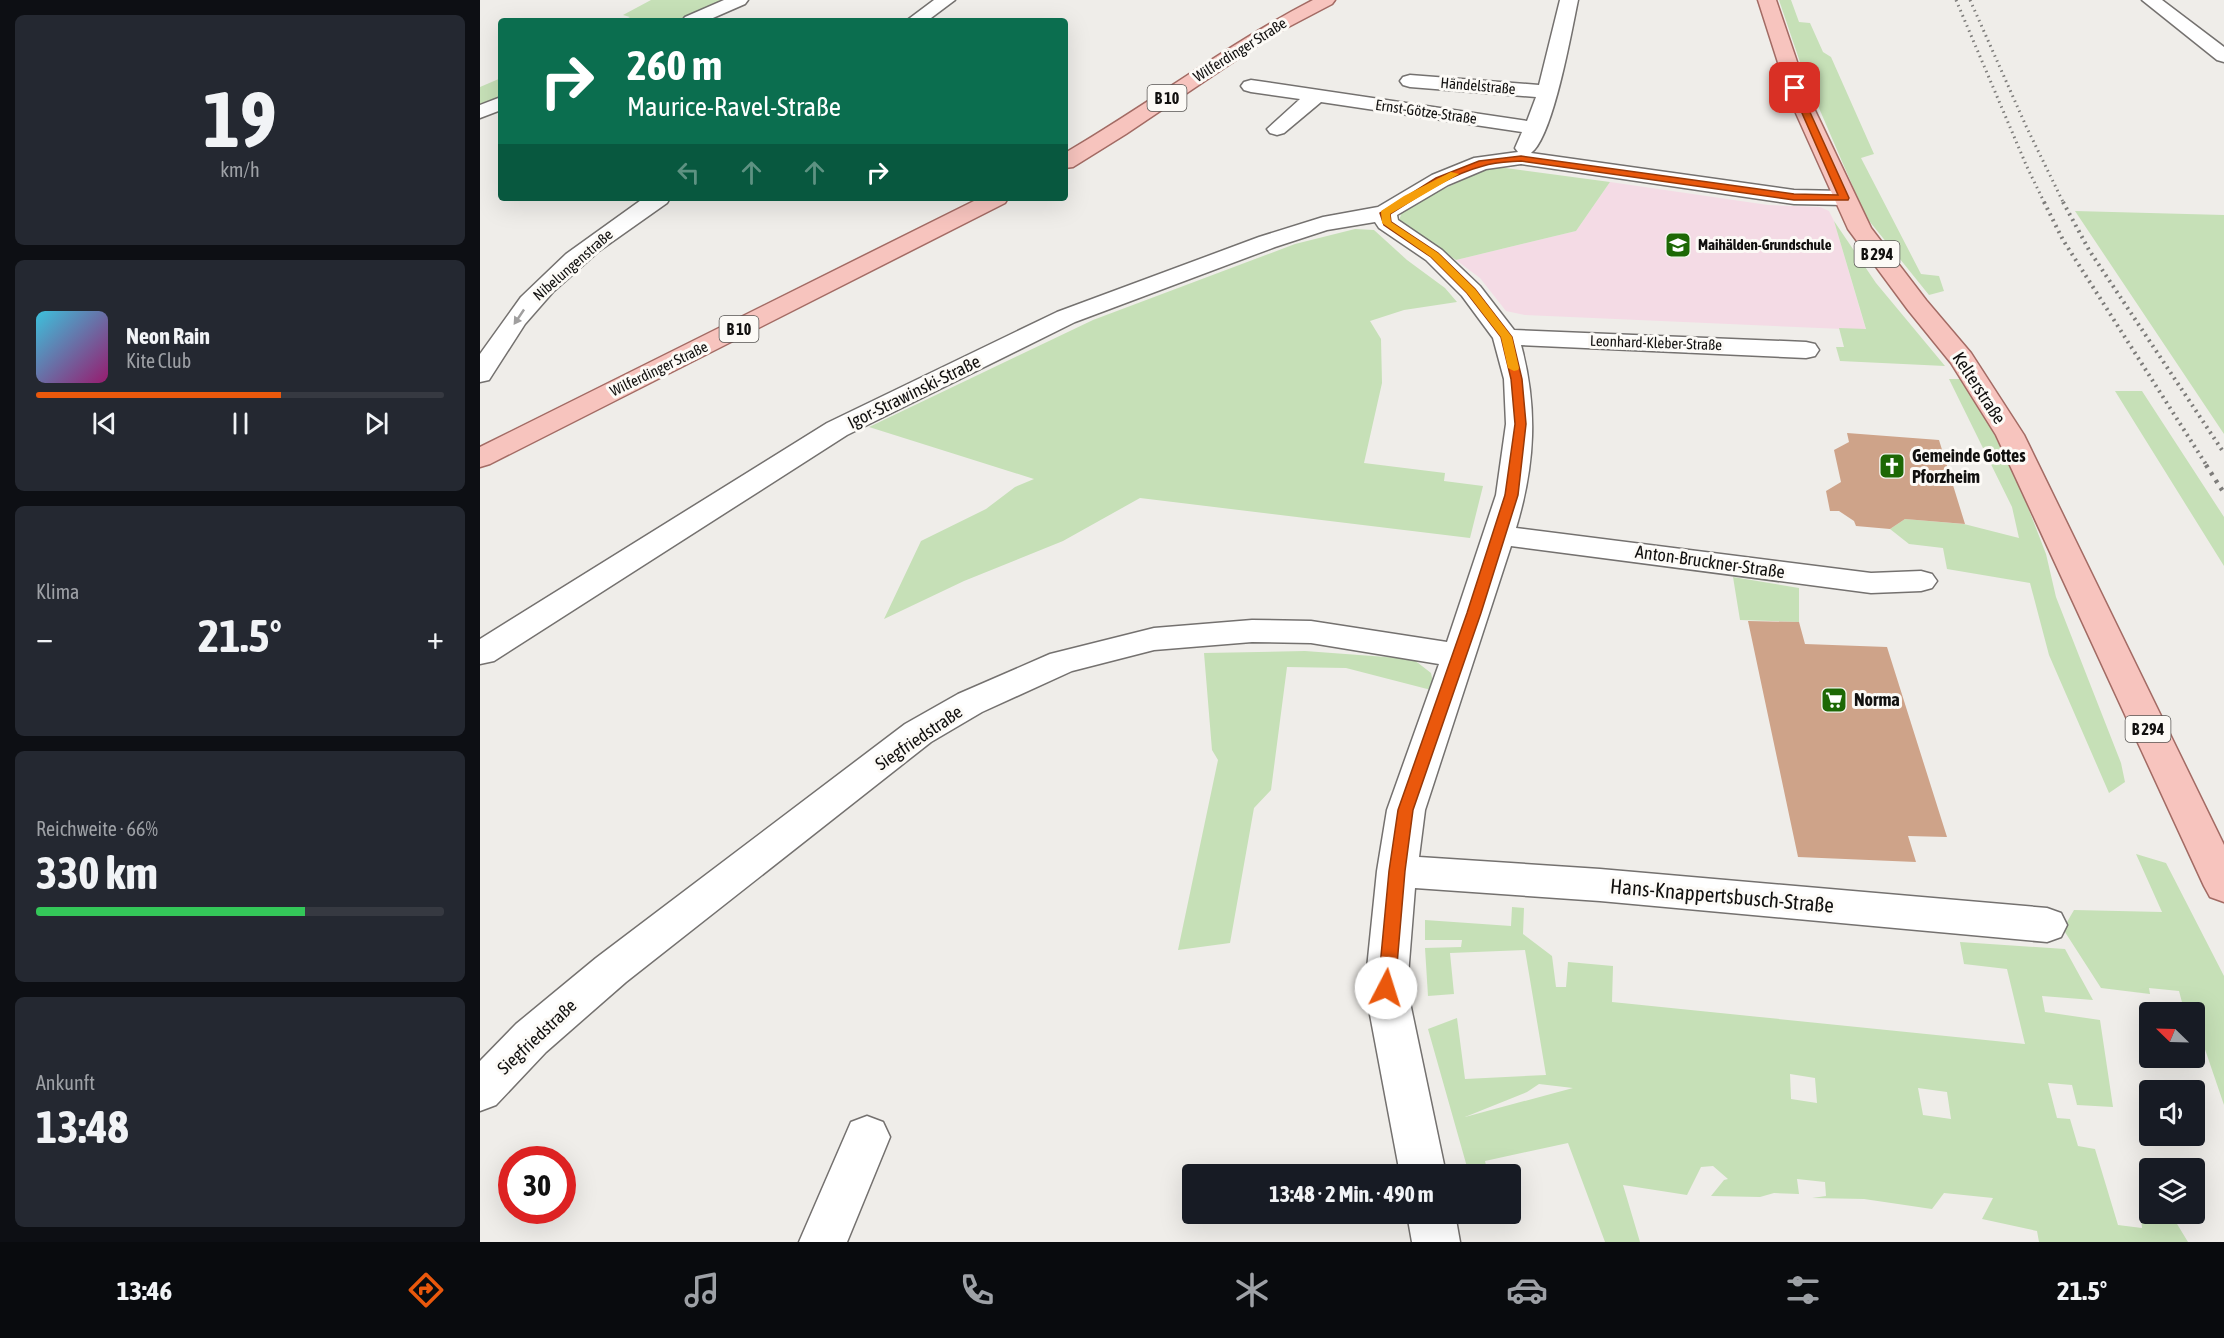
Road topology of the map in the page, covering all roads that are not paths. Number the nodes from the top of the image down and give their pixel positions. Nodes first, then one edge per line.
1 (740, 0) edge
2 (946, 0) edge
3 (1326, 0) edge
4 (1569, 0) edge
5 (1767, 0) edge
6 (2151, 0) edge
7 (698, 18) edge
8 (919, 18) edge
9 (2224, 56) edge
10 (1410, 81) dead end
11 (1251, 86) dead end
12 (1547, 92) junction
13 (1316, 96) junction
14 (498, 104) edge
15 (480, 112) edge
16 (1535, 128) junction
17 (1277, 129) dead end
18 (1521, 158) junction
19 (1068, 160) edge
20 (1844, 198) junction
21 (655, 201) edge
22 (992, 201) edge
23 (1385, 213) junction
24 (1506, 337) junction
25 (1806, 350) dead end
26 (480, 374) edge
27 (480, 458) edge
28 (1499, 535) junction
29 (1921, 581) dead end
30 (482, 653) dead end
31 (1458, 655) junction
32 (1397, 871) junction
33 (2224, 886) edge
34 (2046, 925) dead end
35 (480, 1091) edge
36 (867, 1137) dead end
37 (1421, 1164) edge
38 (1433, 1224) edge
39 (823, 1242) edge
40 (1436, 1242) edge

1 - 7 street
2 - 8 street
3 - 19 main road, Wilferdinger Straße / B 10
4 - 12 street
5 - 20 main road, Kelterstraße / B 294
6 - 9 street
10 - 12 street, Händelstraße
11 - 13 street, Ernst-Götze-Straße
12 - 16 street
13 - 16 street, Ernst-Götze-Straße
13 - 17 street
14 - 15 street
16 - 18 street
18 - 20 street
18 - 23 street
20 - 33 main road, Kelterstraße / B 294
21 -> 26 street, Nibelungenstraße
22 - 27 main road, Wilferdinger Straße / B 10
23 - 24 street
23 - 30 street, Igor-Strawinski-Straße
24 - 25 street, Leonhard-Kleber-Straße
24 - 28 street
28 - 29 street, Anton-Bruckner-Straße
28 - 31 street
31 - 32 street
31 - 35 street, Siegfriedstraße
32 - 34 street, Hans-Knappertsbusch-Straße
32 - 37 street
36 - 39 street
38 - 40 street

